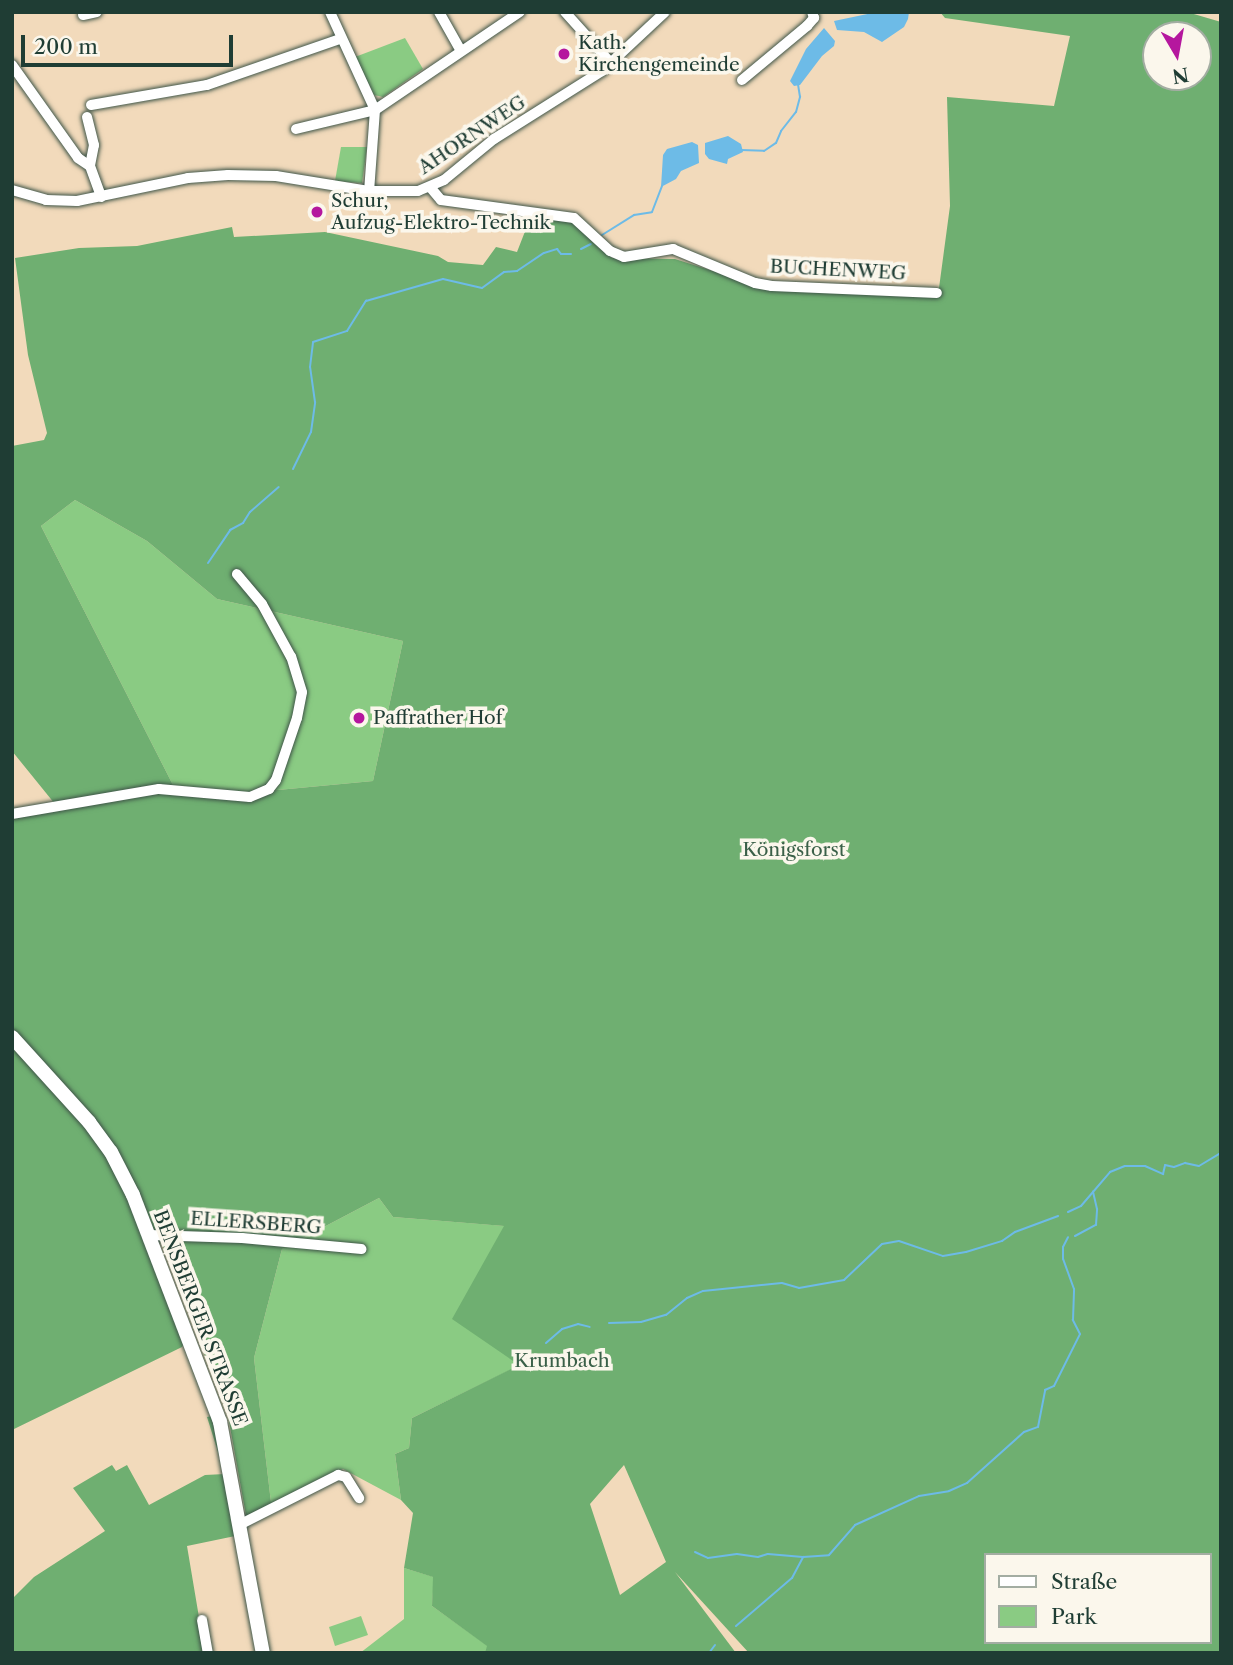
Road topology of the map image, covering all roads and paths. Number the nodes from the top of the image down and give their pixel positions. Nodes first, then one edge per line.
1 (97, 12) edge
2 (330, 12) edge
3 (439, 12) edge
4 (520, 12) edge
5 (565, 12) edge
6 (665, 12) edge
7 (812, 12) edge
8 (83, 15) dead end
9 (340, 39) junction
10 (461, 51) junction
11 (611, 63) junction
12 (12, 65) edge
13 (742, 80) dead end
14 (91, 105) dead end
15 (374, 110) junction
16 (87, 117) dead end
17 (296, 130) dead end
18 (90, 166) junction
19 (430, 187) junction
20 (12, 190) edge
21 (369, 191) junction
22 (101, 197) junction
23 (937, 293) dead end
24 (237, 574) dead end
25 (12, 814) edge
26 (12, 1037) edge
27 (149, 1235) junction
28 (361, 1249) dead end
29 (359, 1498) dead end
30 (241, 1524) junction
31 (202, 1620) dead end
32 (208, 1653) edge
33 (263, 1653) edge

1 - 8 street
2 - 9 street
3 - 10 street
4 - 10 street
5 - 11 street
6 - 11 street, AHORNWEG
7 - 13 street
9 - 14 street
9 - 15 street
10 - 15 street
11 - 19 street, AHORNWEG
12 - 18 street
15 - 17 street
15 - 21 street
16 - 18 street
18 - 22 street
19 - 21 street, AHORNWEG
19 - 23 street, BUCHENWEG
20 - 22 street, AHORNWEG
21 - 22 street, AHORNWEG
24 - 25 street
26 - 27 main road, BENSBERGER STRASSE
27 - 28 street, ELLERSBERG
27 - 30 main road, BENSBERGER STRASSE
29 - 30 street
30 - 33 main road, BENSBERGER STRASSE
31 - 32 street

